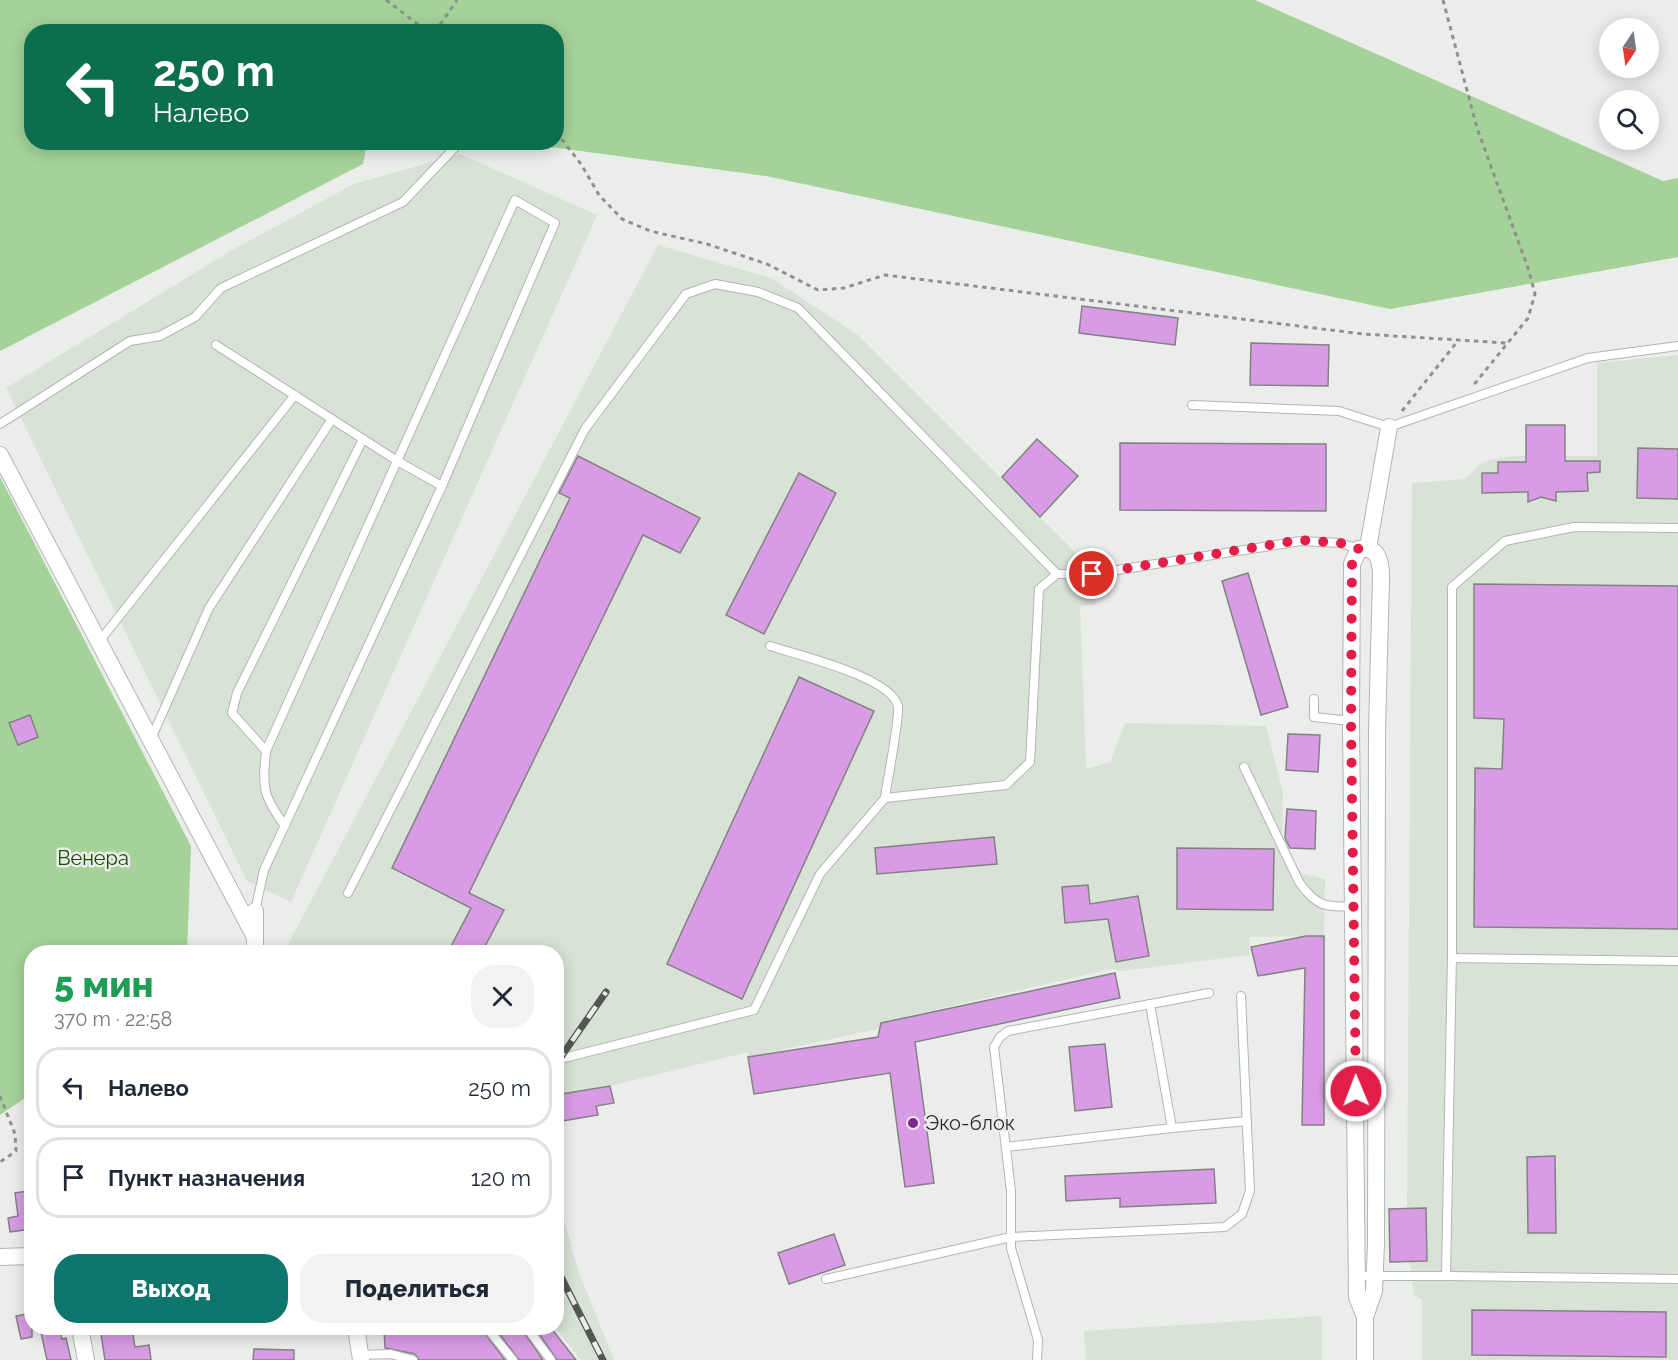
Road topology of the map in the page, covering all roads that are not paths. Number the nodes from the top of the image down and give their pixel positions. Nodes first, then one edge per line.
1 (452, 150) edge
2 (216, 345) dead end
3 (1678, 346) edge
4 (295, 395) junction
5 (1192, 405) dead end
6 (332, 419) junction
7 (0, 424) edge
8 (1389, 427) junction
9 (363, 439) junction
10 (0, 455) edge
11 (399, 462) junction
12 (442, 486) junction
13 (1678, 528) edge
14 (1363, 549) junction
15 (1058, 574) junction
16 (98, 644) junction
17 (770, 646) dead end
18 (1314, 699) dead end
19 (1351, 722) junction
20 (150, 741) junction
21 (266, 751) junction
22 (1244, 768) dead end
23 (885, 798) junction
24 (285, 826) junction
25 (348, 893) dead end
26 (1354, 906) junction
27 (255, 911) joint
28 (255, 945) edge
29 (1452, 958) junction
30 (1678, 962) edge
31 (1209, 993) dead end
32 (1241, 996) dead end
33 (1150, 1004) junction
34 (564, 1058) edge
35 (1247, 1121) junction
36 (1172, 1128) junction
37 (1006, 1147) junction
38 (1011, 1236) junction
39 (24, 1256) edge
40 (0, 1257) edge
41 (1366, 1275) junction
42 (1446, 1276) junction
43 (826, 1279) dead end
44 (1678, 1280) edge
45 (81, 1335) edge
46 (357, 1335) edge
47 (493, 1335) edge
48 (532, 1335) edge
49 (360, 1358) edge
50 (86, 1360) edge
51 (413, 1360) edge
52 (513, 1360) edge
53 (550, 1360) edge
54 (1037, 1360) edge
55 (1365, 1360) edge

1 - 7 lane
2 - 4 lane
3 - 8 lane
4 - 6 lane
4 - 16 lane
5 - 8 lane
6 - 9 lane
6 - 20 lane
8 - 14 street
9 - 11 lane
9 - 21 lane
10 - 16 street
11 - 12 lane
11 - 12 lane
11 - 21 lane
12 - 24 lane
13 - 29 lane
14 - 15 lane
14 - 19 street
14 - 41 street
15 - 23 lane
15 - 25 lane
16 - 20 street
17 - 23 lane
18 - 19 lane
19 - 26 street
20 - 28 street
21 - 24 lane
22 - 26 lane
23 - 34 lane
24 - 27 lane
26 - 41 street
27 - 28 street
29 - 30 lane
29 - 42 lane
31 - 33 lane
32 - 35 lane
33 - 36 lane
33 - 37 lane
35 - 36 lane
35 - 38 lane
36 - 37 lane
37 - 38 lane
38 - 43 lane
38 - 54 lane
39 - 40 street
41 - 42 lane
41 - 55 street
42 - 44 lane
45 - 50 street
46 - 49 street
47 - 52 lane
48 - 53 lane
49 - 51 lane

